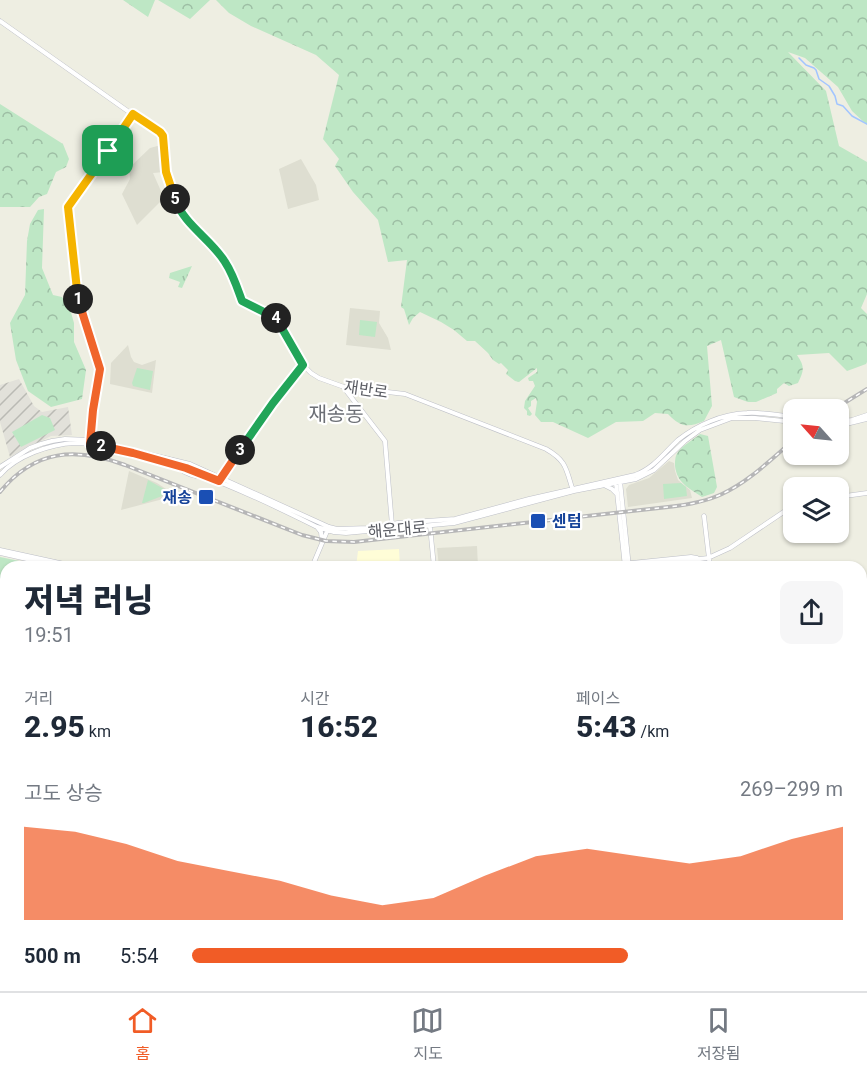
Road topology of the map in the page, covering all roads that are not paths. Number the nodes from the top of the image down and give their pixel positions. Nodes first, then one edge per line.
1 (0, 21) edge
2 (133, 114) junction
3 (303, 365) junction
4 (344, 387) junction
5 (783, 416) edge
6 (867, 417) edge
7 (783, 420) edge
8 (849, 420) edge
9 (849, 423) edge
10 (91, 430) junction
11 (81, 439) junction
12 (90, 442) junction
13 (0, 458) edge
14 (4, 466) edge
15 (0, 475) edge
16 (220, 480) junction
17 (630, 480) junction
18 (618, 481) junction
19 (603, 485) junction
20 (573, 490) junction
21 (619, 492) junction
22 (867, 493) edge
23 (849, 495) edge
24 (783, 512) edge
25 (704, 516) dead end
26 (317, 526) junction
27 (430, 526) junction
28 (393, 527) junction
29 (328, 529) junction
30 (322, 543) junction
31 (0, 552) edge
32 (22, 557) junction
33 (706, 558) junction
34 (38, 561) edge
35 (44, 561) edge
36 (314, 561) edge
37 (433, 561) edge
38 (627, 561) edge
39 (659, 561) edge
40 (683, 561) edge
41 (699, 561) edge
42 (707, 561) edge

1 - 2 main road, 재반로
2 - 3 main road, 재반로
2 - 10 main road
3 - 4 main road, 재반로
3 - 16 main road
4 - 20 main road, 재반로
4 - 28 main road
5 - 18 main road, 해운대로
6 - 8 main road
6 - 9 main road
7 - 17 main road, 해운대로
10 - 11 main road
10 - 12 main road
11 - 12 main road, 해운대로
11 - 14 main road, 해운대로
12 - 14 main road, 해운대로
12 - 16 main road, 해운대로
12 - 16 main road, 해운대로
13 - 14 main road
14 - 15 main road, 해운대로
16 - 26 main road, 해운대로
16 - 29 main road, 해운대로
17 - 18 main road, 해운대로
17 - 21 main road
18 - 19 main road, 해운대로
18 - 20 main road, 해운대로
18 - 21 main road
19 - 20 main road, 해운대로
19 - 21 main road
20 - 27 main road, 해운대로
20 - 28 main road, 해운대로
21 - 38 main road
22 - 23 main road
24 - 33 main road
25 - 33 main road
26 - 29 main road, 해운대로
26 - 30 main road
27 - 28 main road, 해운대로
27 - 37 main road
28 - 29 main road, 해운대로
29 - 30 main road
30 - 36 main road
31 - 32 main road
32 - 34 main road
32 - 35 main road
33 - 39 main road
33 - 40 main road
33 - 41 main road
33 - 42 main road

